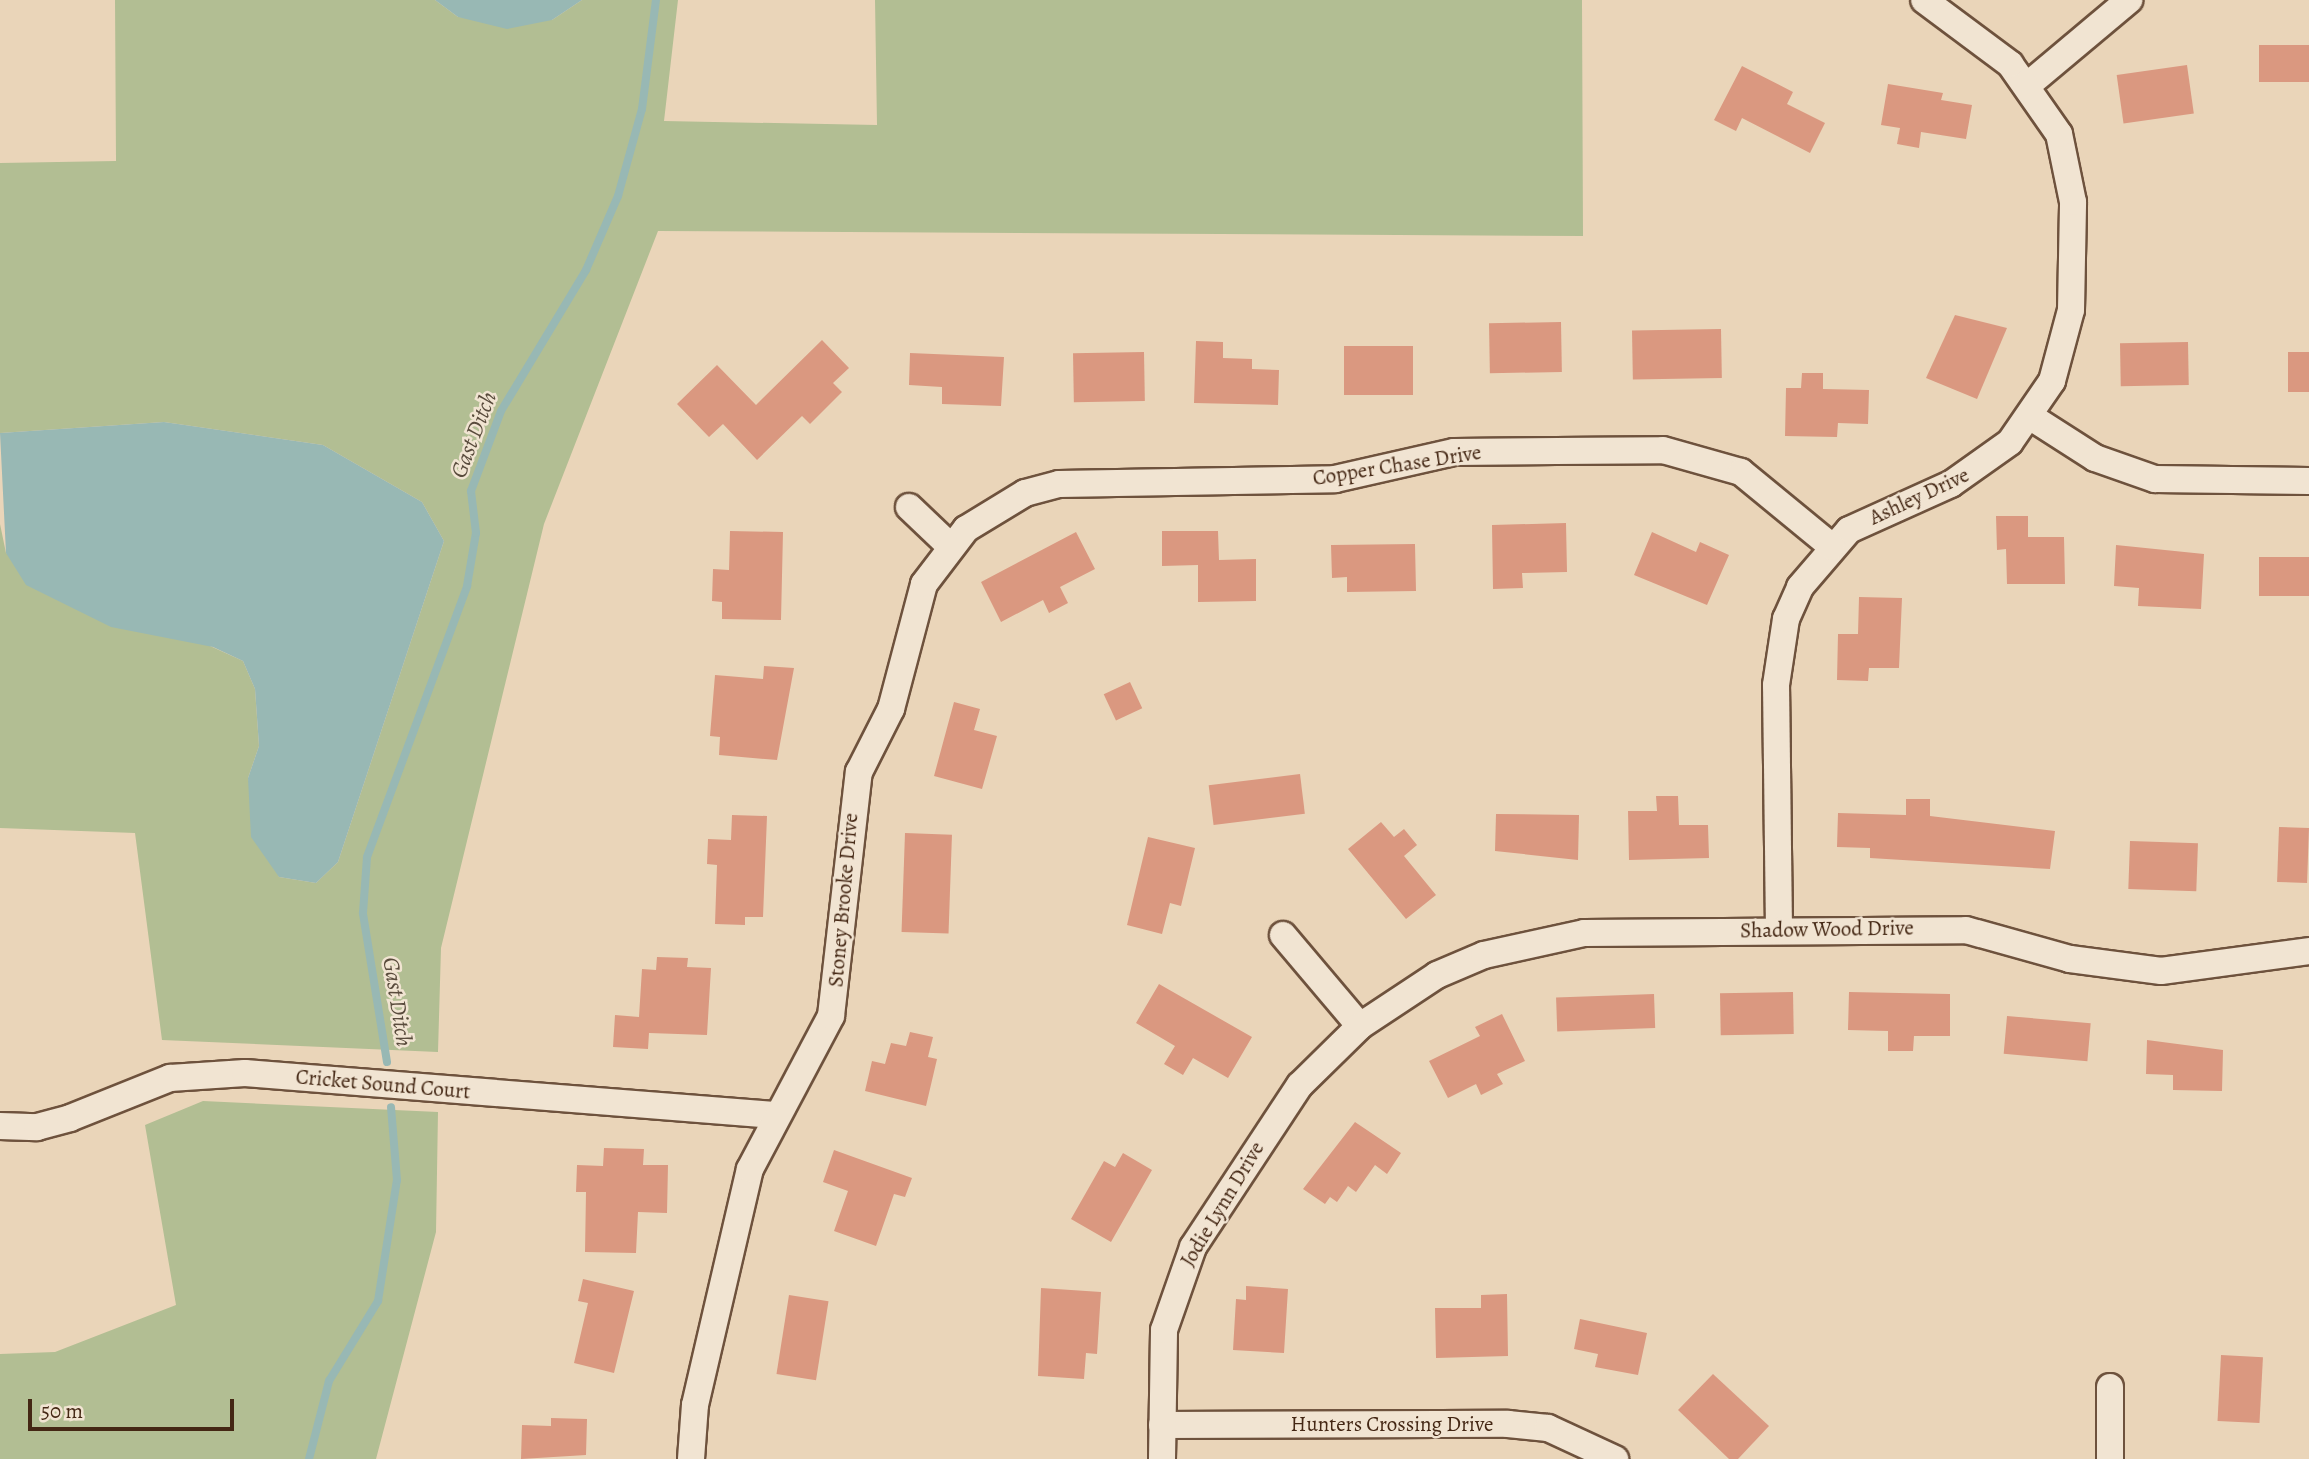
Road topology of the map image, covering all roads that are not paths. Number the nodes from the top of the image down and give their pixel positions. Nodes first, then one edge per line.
1 (1924, 0) edge
2 (2129, 0) edge
3 (2029, 84) junction
4 (2031, 417) junction
5 (2309, 481) edge
6 (909, 507) dead end
7 (950, 546) junction
8 (1831, 546) junction
9 (1779, 929) junction
10 (1283, 934) dead end
11 (2309, 951) edge
12 (1360, 1026) junction
13 (774, 1115) junction
14 (0, 1126) edge
15 (2110, 1387) dead end
16 (1162, 1425) junction
17 (691, 1459) edge
18 (1162, 1459) edge
19 (1615, 1459) edge
20 (2110, 1459) edge

1 - 3 street, Ashley Drive
2 - 3 street
3 - 4 street, Ashley Drive
4 - 5 street
4 - 8 street, Ashley Drive
6 - 7 street
7 - 8 street, Copper Chase Drive
7 - 13 street, Stoney Brooke Drive
8 - 9 street, Ashley Drive
9 - 11 street, Shadow Wood Drive
9 - 12 street, Shadow Wood Drive
10 - 12 street
12 - 16 street, Jodie Lynn Drive
13 - 14 street, Cricket Sound Court
13 - 17 street, Stoney Brooke Drive
15 - 20 street
16 - 18 street, Jodie Lynn Drive
16 - 19 street, Hunters Crossing Drive

